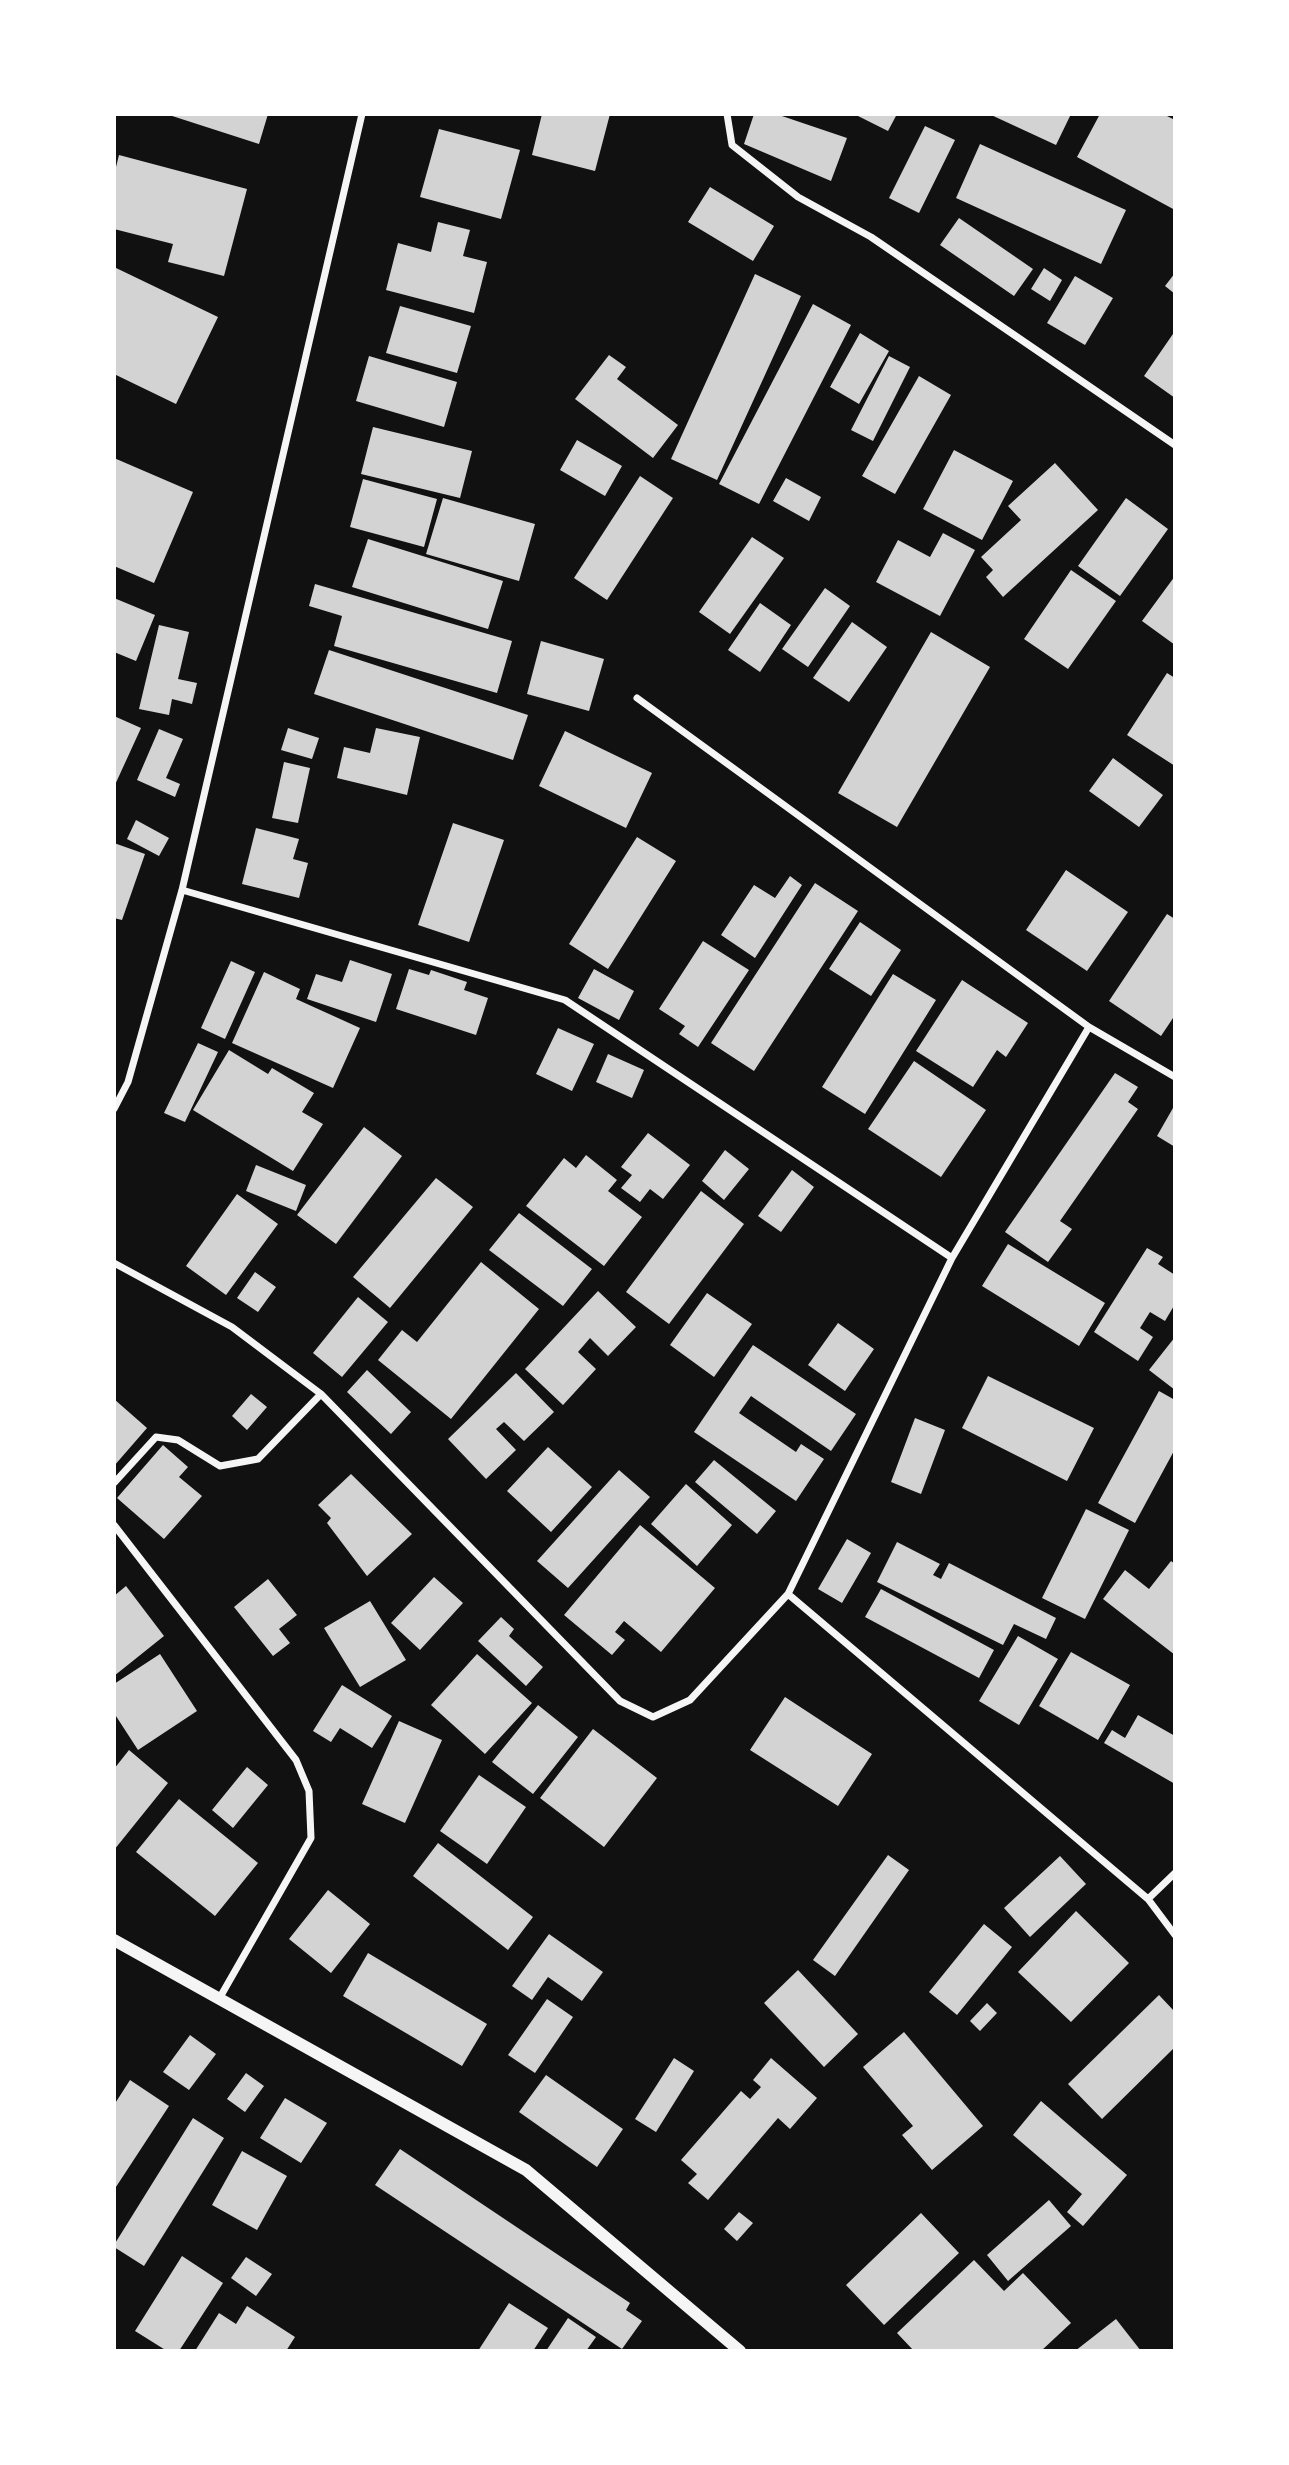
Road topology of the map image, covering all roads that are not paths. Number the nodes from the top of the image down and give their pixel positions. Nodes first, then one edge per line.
1 (362, 114) edge
2 (727, 114) edge
3 (1175, 445) edge
4 (637, 698) dead end
5 (182, 890) junction
6 (1089, 1027) junction
7 (1175, 1077) edge
8 (114, 1109) edge
9 (952, 1258) junction
10 (114, 1263) edge
11 (321, 1394) junction
12 (114, 1483) edge
13 (114, 1525) edge
14 (788, 1594) junction
15 (1175, 1873) edge
16 (1148, 1899) junction
17 (1175, 1935) edge
18 (114, 1940) edge
19 (219, 1998) junction
20 (740, 2351) edge

1 - 5 street
2 - 3 street
4 - 6 street
5 - 8 street
5 - 9 street
6 - 7 street
6 - 9 street
9 - 14 street
10 - 11 street
11 - 12 street
11 - 14 street
13 - 19 street
14 - 16 street
15 - 16 street
16 - 17 street
18 - 19 street
19 - 20 street

